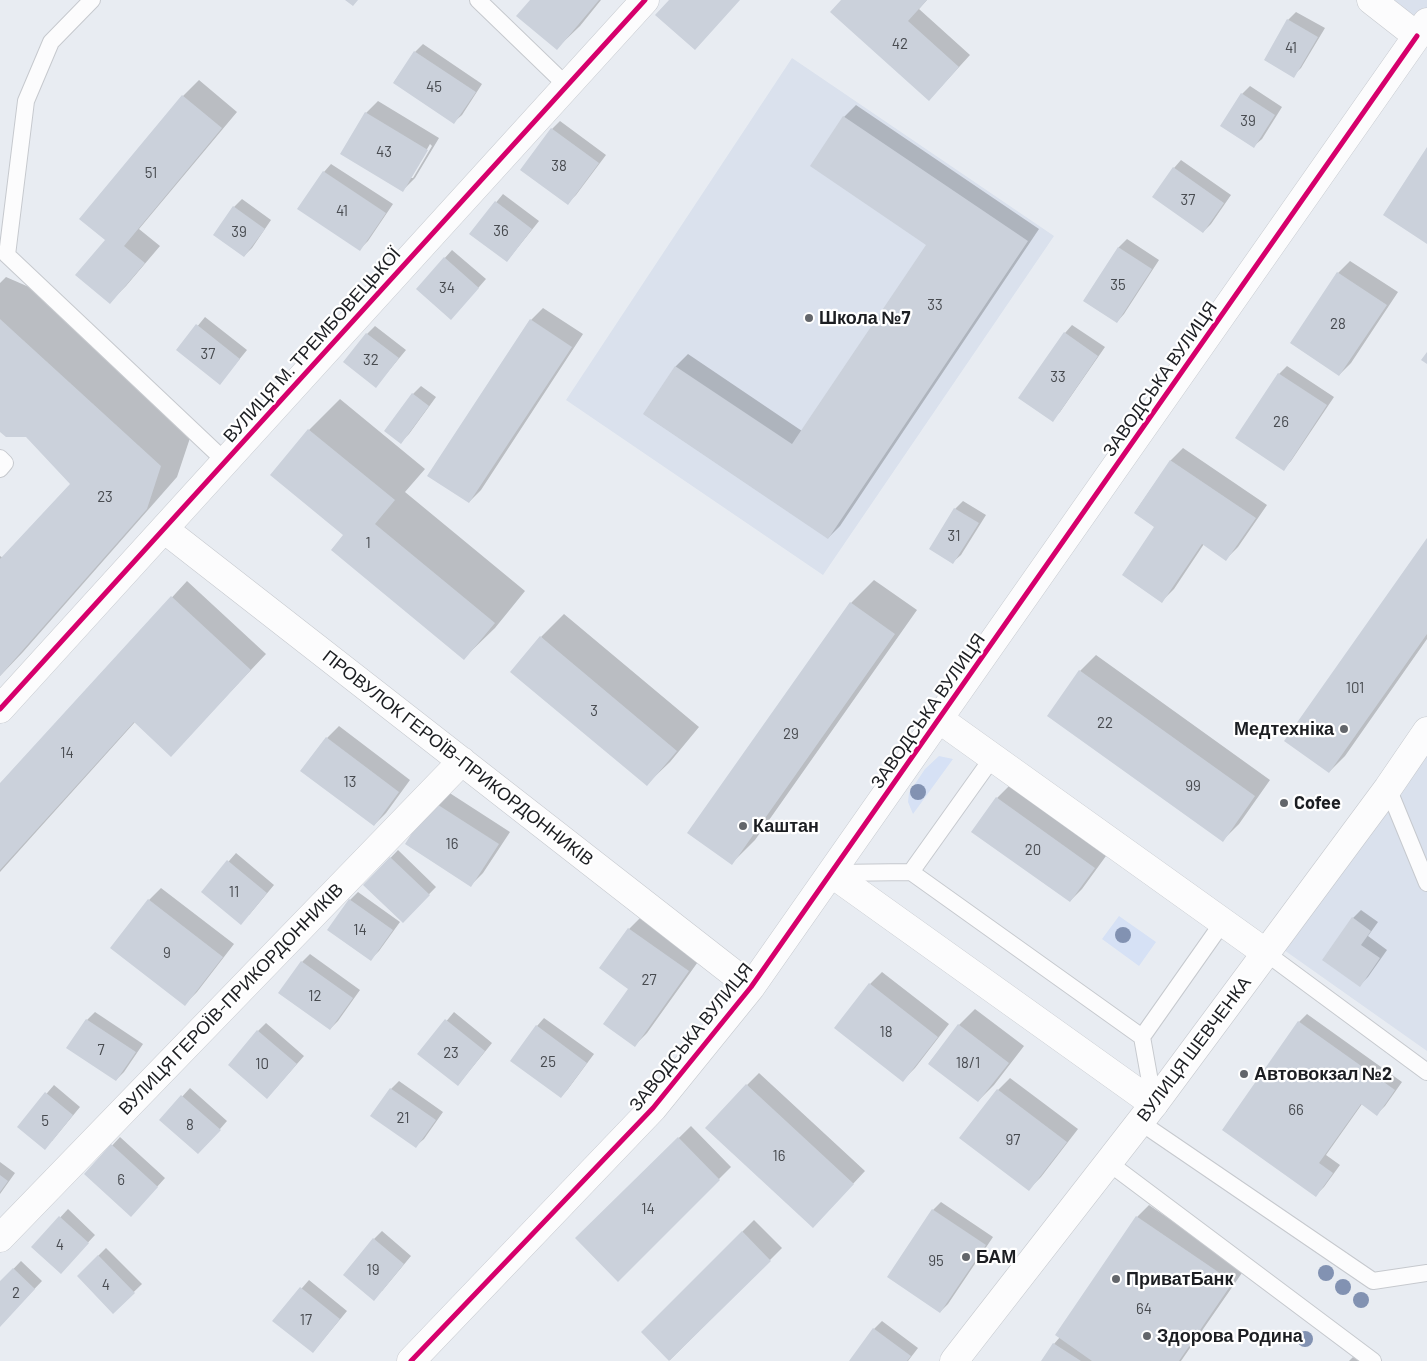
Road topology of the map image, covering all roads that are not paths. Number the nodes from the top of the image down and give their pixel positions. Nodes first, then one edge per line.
1 (92, 0) edge
2 (478, 0) edge
3 (645, 0) edge
4 (1371, 0) edge
5 (1422, 29) edge
6 (567, 86) junction
7 (0, 238) edge
8 (4, 258) edge
9 (0, 458) edge
10 (225, 461) junction
11 (0, 469) edge
12 (164, 529) junction
13 (0, 709) edge
14 (939, 719) junction
15 (1427, 731) edge
16 (993, 757) junction
17 (462, 761) junction
18 (1388, 788) junction
19 (911, 872) junction
20 (831, 873) junction
21 (1427, 883) edge
22 (1223, 922) junction
23 (1266, 953) junction
24 (751, 987) junction
25 (1142, 1036) junction
26 (1427, 1072) edge
27 (1147, 1113) junction
28 (1108, 1163) junction
29 (0, 1238) edge
30 (1427, 1273) edge
31 (411, 1361) edge
32 (954, 1361) edge
33 (1373, 1361) edge

1 - 8 lane
2 - 6 lane
3 - 6 street, ВУЛИЦЯ М. ТРЕМБОВЕЦЬКОЇ
4 - 5 street
5 - 14 street, ЗАВОДСЬКА ВУЛИЦЯ
6 - 10 street, ВУЛИЦЯ М. ТРЕМБОВЕЦЬКОЇ
7 - 8 lane
8 - 10 lane
9 - 11 lane
10 - 12 street, ВУЛИЦЯ М. ТРЕМБОВЕЦЬКОЇ
12 - 13 street, ВУЛИЦЯ М. ТРЕМБОВЕЦЬКОЇ
12 - 17 street, ПРОВУЛОК ГЕРОЇВ-ПРИКОРДОННИКІВ
14 - 16 street
14 - 20 street, ЗАВОДСЬКА ВУЛИЦЯ
15 - 18 street, ВУЛИЦЯ ШЕВЧЕНКА
16 - 19 lane
16 - 22 street
17 - 24 street, ПРОВУЛОК ГЕРОЇВ-ПРИКОРДОННИКІВ
17 - 29 street, ВУЛИЦЯ ГЕРОЇВ-ПРИКОРДОННИКІВ
18 - 21 lane
18 - 23 street, ВУЛИЦЯ ШЕВЧЕНКА
19 - 20 lane
19 - 25 lane
20 - 24 street, ЗАВОДСЬКА ВУЛИЦЯ
20 - 27 street
22 - 23 street
22 - 25 lane
23 - 26 lane
23 - 27 street, ВУЛИЦЯ ШЕВЧЕНКА
24 - 31 street, ЗАВОДСЬКА ВУЛИЦЯ
25 - 27 lane
27 - 28 street, ВУЛИЦЯ ШЕВЧЕНКА
27 - 30 lane
28 - 32 street, ВУЛИЦЯ ШЕВЧЕНКА
28 - 33 lane

